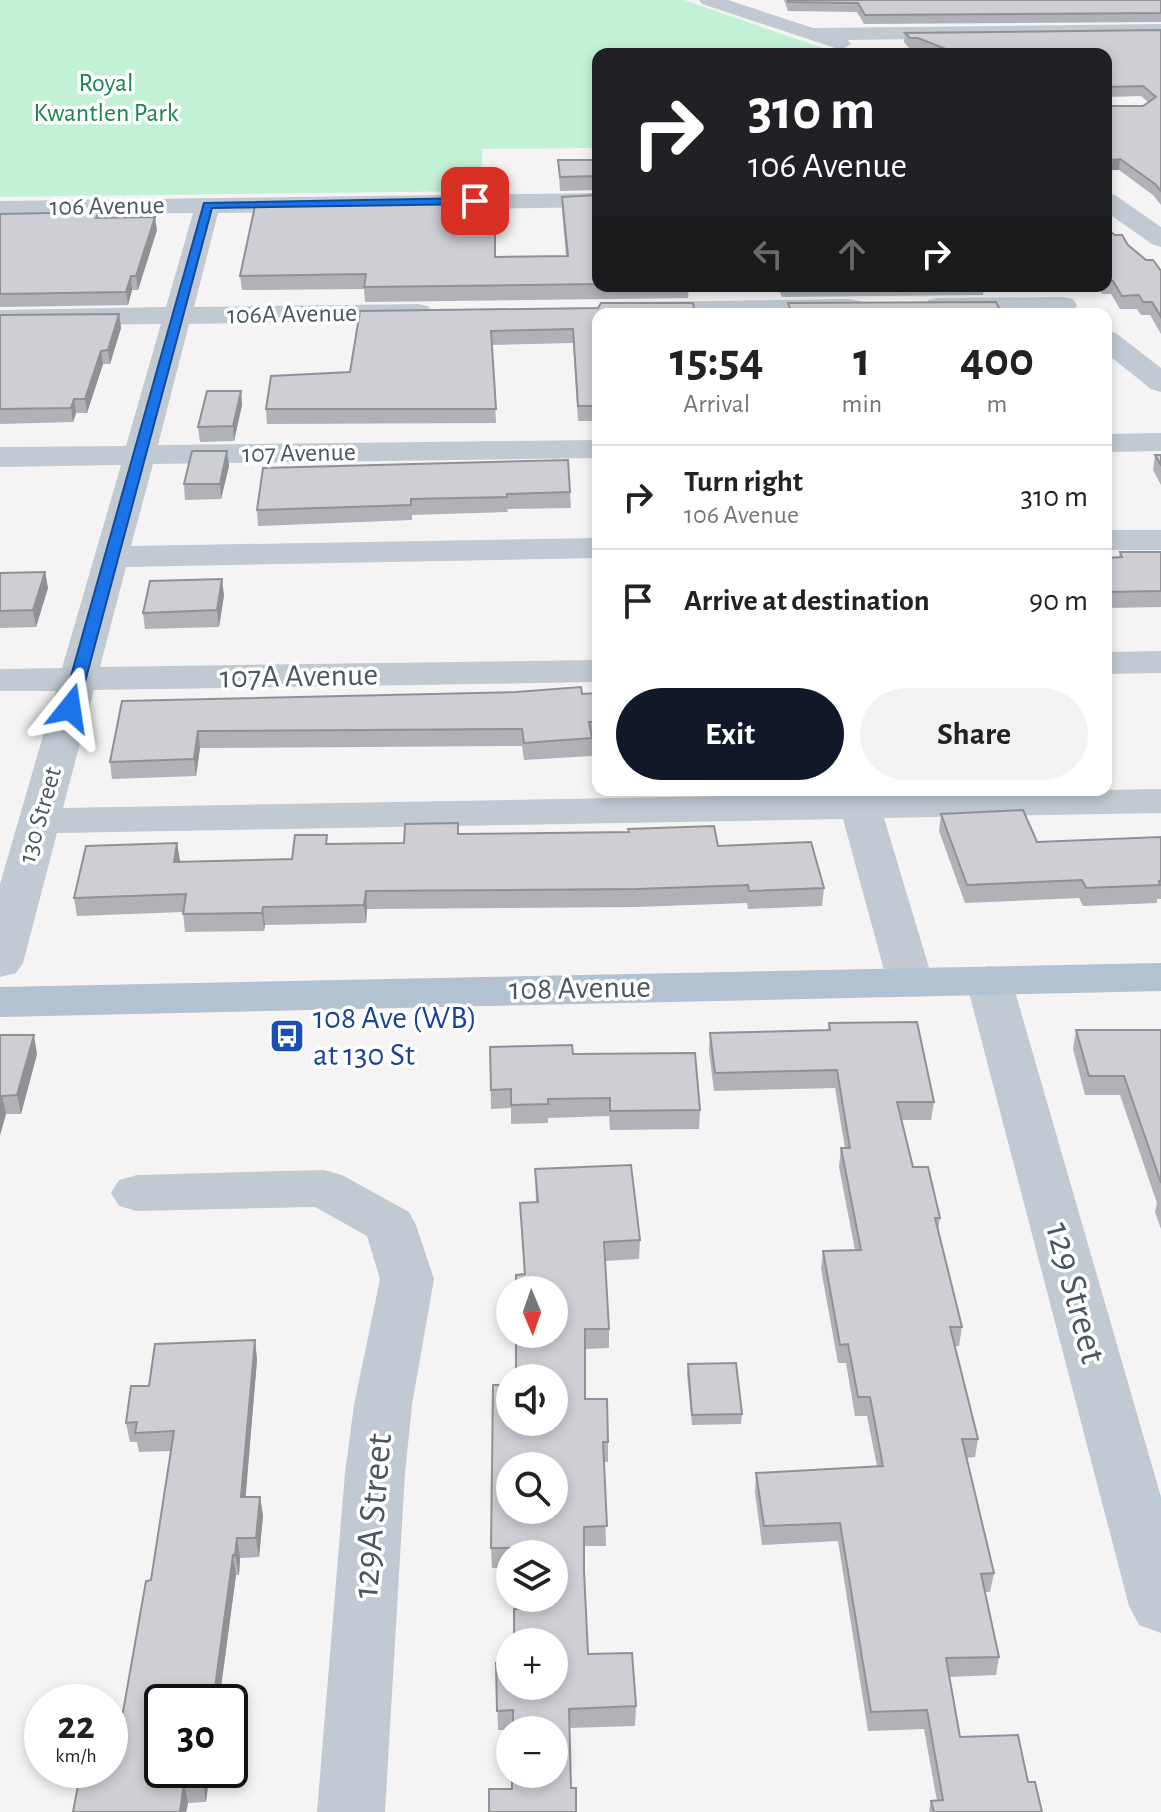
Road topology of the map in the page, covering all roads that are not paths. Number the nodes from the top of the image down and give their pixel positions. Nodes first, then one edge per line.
1 (757, 0) edge
2 (716, 2) edge
3 (1161, 30) edge
4 (814, 34) junction
5 (853, 48) edge
6 (360, 179) dead end
7 (76, 184) dead end
8 (592, 200) edge
9 (1112, 200) edge
10 (1146, 200) dead end
11 (382, 203) junction
12 (1112, 204) edge
13 (208, 205) junction
14 (50, 207) junction
15 (0, 208) edge
16 (1161, 239) edge
17 (1048, 292) edge
18 (735, 303) edge
19 (872, 307) edge
20 (904, 307) edge
21 (640, 308) edge
22 (959, 308) edge
23 (1067, 308) edge
24 (445, 312) edge
25 (180, 316) junction
26 (0, 318) edge
27 (1112, 344) edge
28 (1161, 383) edge
29 (1161, 442) edge
30 (1112, 443) edge
31 (592, 449) edge
32 (141, 455) junction
33 (0, 457) edge
34 (1112, 540) edge
35 (1161, 540) edge
36 (592, 548) edge
37 (112, 557) junction
38 (1161, 662) edge
39 (1112, 663) edge
40 (592, 671) edge
41 (0, 680) edge
42 (78, 680) junction
43 (857, 798) edge
44 (1161, 801) edge
45 (39, 821) junction
46 (0, 963) edge
47 (1161, 977) edge
48 (910, 981) junction
49 (989, 981) junction
50 (0, 1002) edge
51 (137, 1193) dead end
52 (1161, 1606) edge
53 (351, 1812) edge

1 - 2 street
2 - 4 street
3 - 4 street
4 - 5 street
6 - 11 street
7 - 14 street
8 - 11 street, 106 Avenue
9 - 10 street
11 - 13 street, 106 Avenue
12 - 16 street
13 - 14 street, 106 Avenue
13 - 25 street, 130 Street
14 - 15 street, 106 Avenue
17 - 23 street
18 - 19 street
18 - 21 street
20 - 22 street
24 - 25 street, 106A Avenue
25 - 26 street, 106A Avenue
25 - 32 street, 130 Street
27 - 28 street
29 - 30 street
31 - 32 street, 107 Avenue
32 - 33 street, 107 Avenue
32 - 37 street, 130 Street
34 - 35 street
36 - 37 street
37 - 42 street, 130 Street
38 - 39 street
40 - 42 street, 107A Avenue
41 - 42 street, 107A Avenue
42 - 45 street, 130 Street
43 - 44 street
43 - 45 street
43 - 48 street
45 - 46 street, 130 Street
47 - 49 main road, 108 Avenue
48 - 49 main road, 108 Avenue
48 - 50 main road, 108 Avenue
49 - 52 street, 129 Street
51 - 53 street, 129A Street

